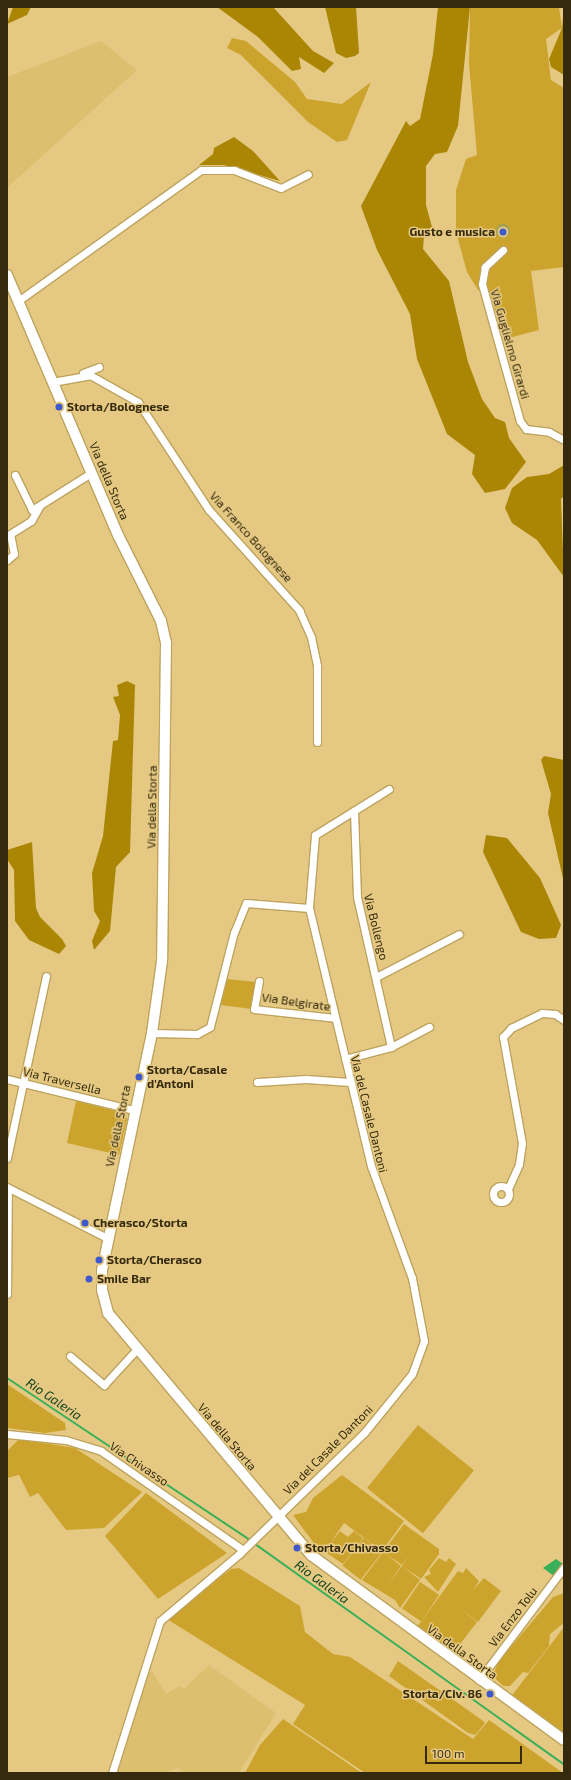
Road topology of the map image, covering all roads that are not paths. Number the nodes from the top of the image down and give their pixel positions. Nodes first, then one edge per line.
1 (308, 174) dead end
2 (108, 232) dead end
3 (503, 250) dead end
4 (84, 253) junction
5 (7, 275) edge
6 (18, 300) junction
7 (99, 367) dead end
8 (77, 375) junction
9 (52, 382) junction
10 (564, 440) edge
11 (91, 473) junction
12 (15, 475) dead end
13 (39, 507) junction
14 (7, 560) edge
15 (317, 742) dead end
16 (390, 789) dead end
17 (354, 811) junction
18 (309, 908) junction
19 (459, 934) dead end
20 (46, 976) dead end
21 (378, 976) junction
22 (259, 981) dead end
23 (336, 1018) junction
24 (564, 1020) edge
25 (429, 1028) dead end
26 (152, 1033) junction
27 (391, 1047) junction
28 (345, 1060) junction
29 (7, 1079) edge
30 (257, 1082) dead end
31 (350, 1082) junction
32 (26, 1083) junction
33 (134, 1110) junction
34 (7, 1158) edge
35 (8, 1188) edge
36 (508, 1189) dead end
37 (107, 1238) junction
38 (7, 1294) edge
39 (136, 1350) junction
40 (70, 1356) dead end
41 (7, 1434) edge
42 (277, 1516) junction
43 (243, 1550) junction
44 (564, 1567) edge
45 (479, 1680) junction
46 (564, 1740) edge
47 (112, 1773) edge

1 - 4 street
2 - 4 street
3 - 10 street, Via Guglielmo Girardi
4 - 6 street
5 - 6 main road, Via della Storta
6 - 9 main road, Via della Storta
7 - 8 street, Via Franco Bolognese
8 - 9 street, Via Franco Bolognese
8 - 15 street, Via Franco Bolognese
9 - 11 main road, Via della Storta
11 - 13 street
11 - 26 main road, Via della Storta
12 - 13 street
13 - 14 street
16 - 17 street
17 - 18 street, Via del Casale Dantoni
17 - 21 street, Via Bollengo
18 - 23 street, Via del Casale Dantoni
18 - 26 street
19 - 21 street
20 - 32 street
21 - 27 street, Via Bollengo
22 - 23 street, Via Belgirate
23 - 28 street, Via del Casale Dantoni
24 - 36 street
25 - 27 street
26 - 33 main road, Via della Storta
27 - 28 street
28 - 31 street, Via del Casale Dantoni
29 - 32 street, Via Traversella
30 - 31 street
31 - 42 street, Via del Casale Dantoni
32 - 33 street, Via Traversella
32 - 34 street
33 - 37 main road, Via della Storta
35 - 37 street
35 - 38 street
37 - 39 main road, Via della Storta
39 - 40 street
39 - 42 main road, Via della Storta
41 - 43 street, Via Chivasso
42 - 43 street
42 - 45 main road, Via della Storta
43 - 47 street
44 - 45 street, Via Enzo Tolu
45 - 46 main road, Via della Storta

